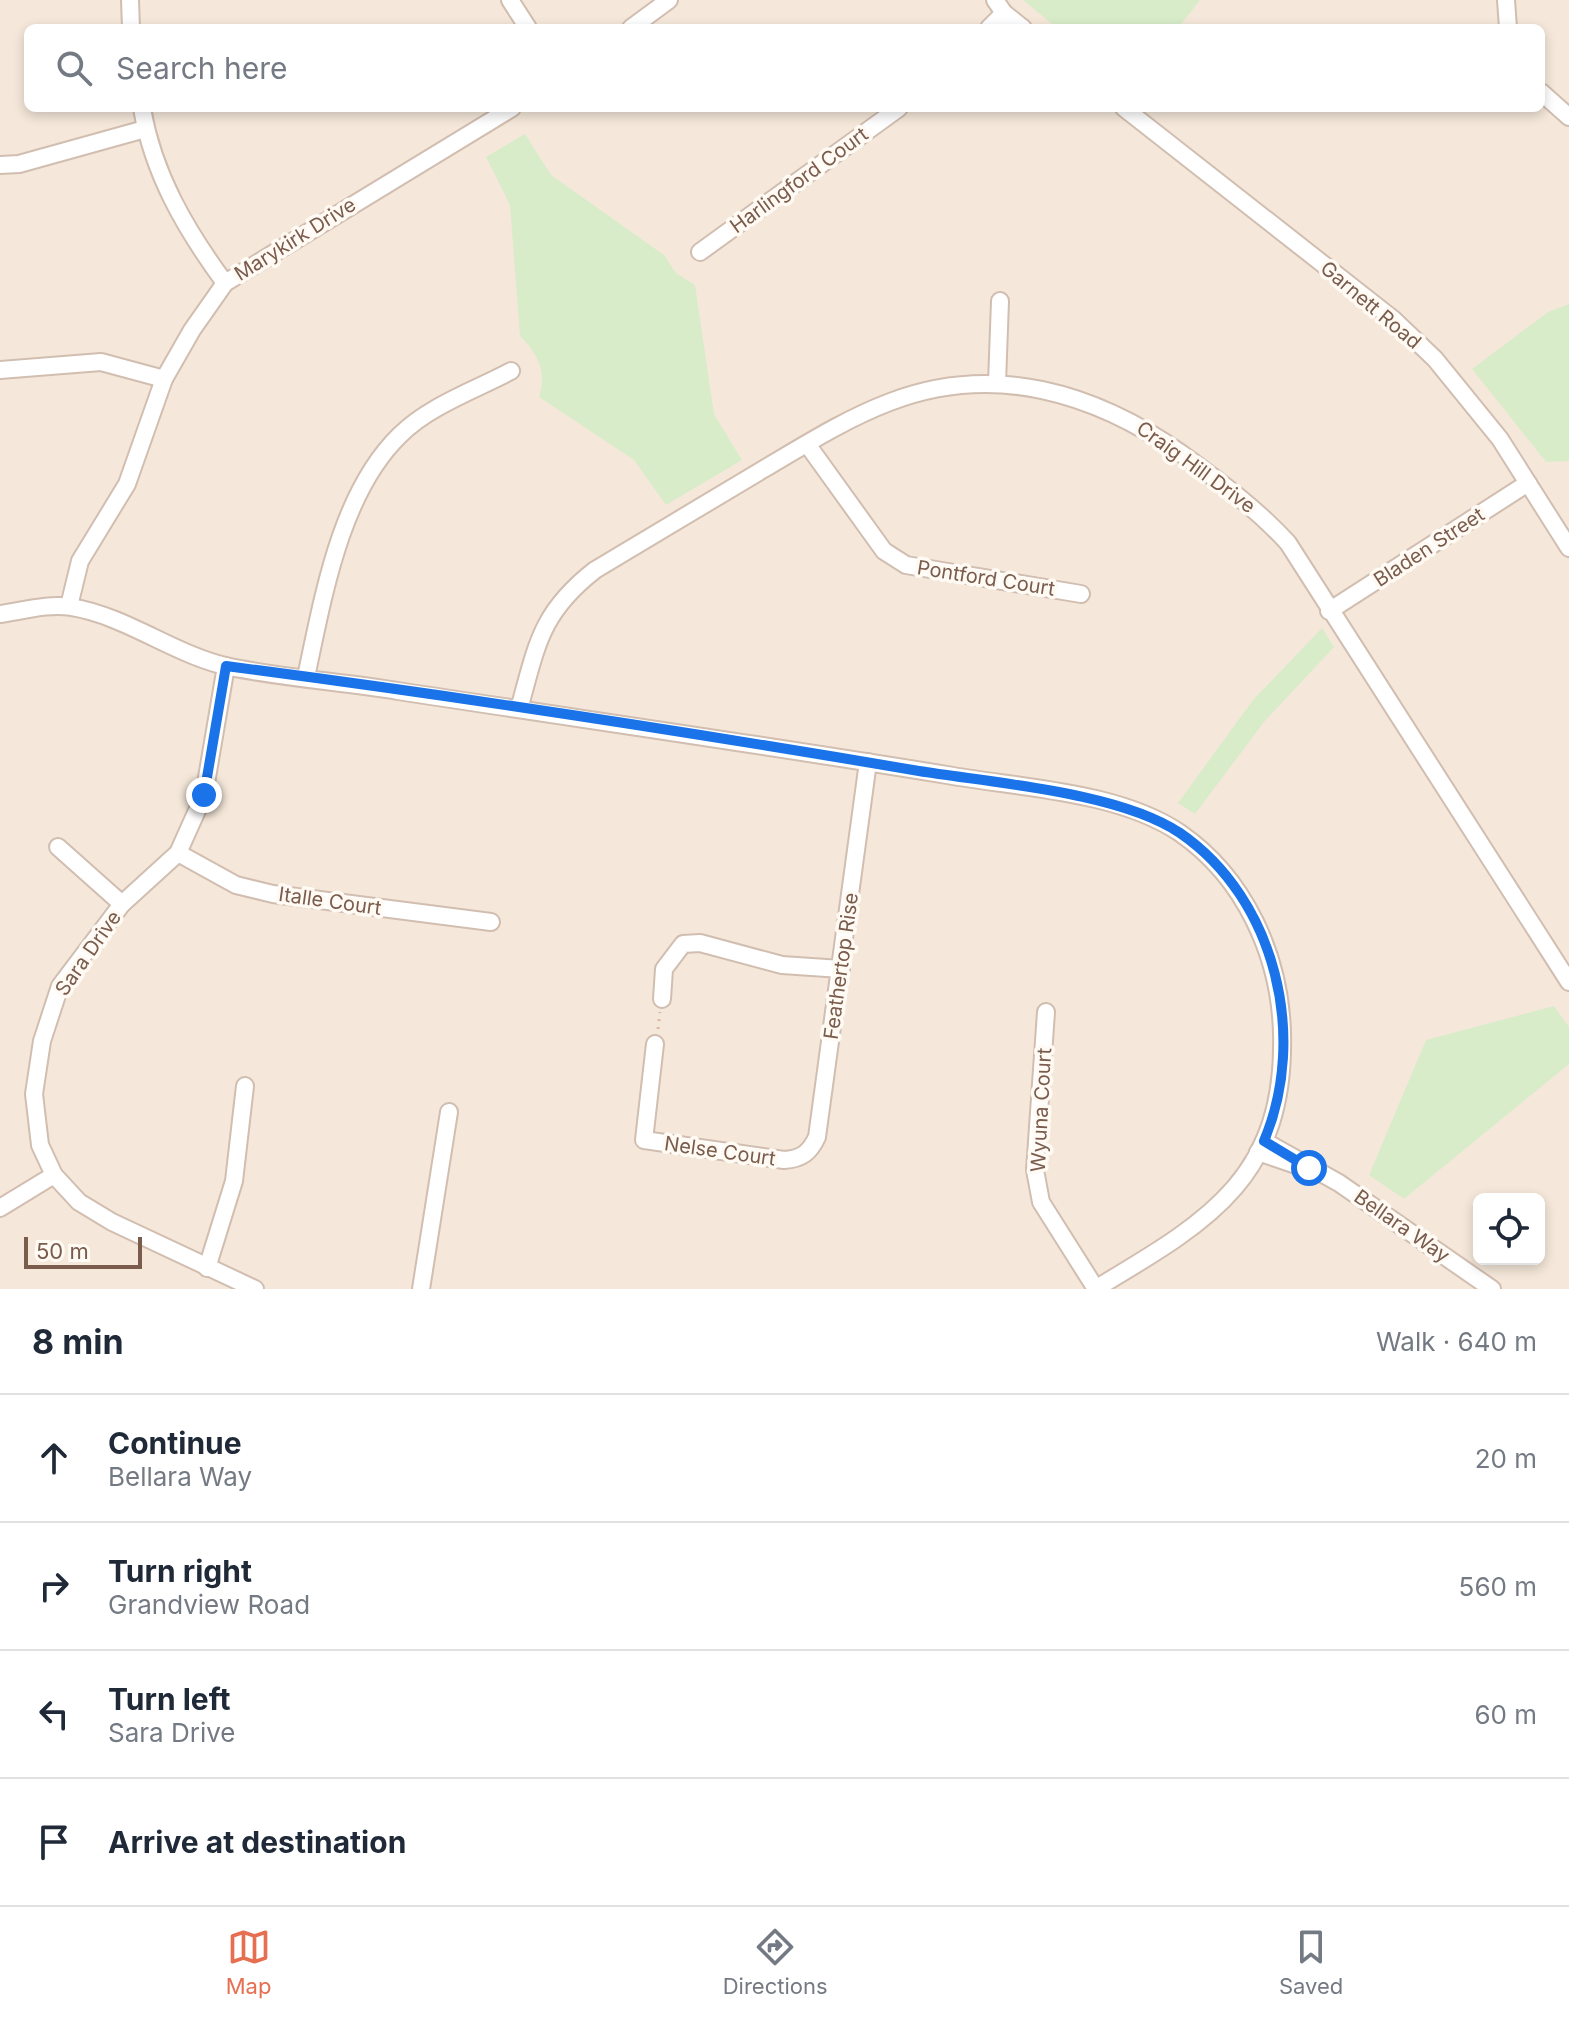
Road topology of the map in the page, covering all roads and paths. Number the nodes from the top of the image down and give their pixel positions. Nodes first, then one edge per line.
1 (130, 0) edge
2 (510, 0) edge
3 (669, 0) edge
4 (1506, 0) edge
5 (999, 6) edge
6 (131, 24) edge
7 (525, 24) edge
8 (636, 24) edge
9 (1019, 24) edge
10 (1508, 24) edge
11 (1545, 96) edge
12 (143, 112) edge
13 (505, 112) edge
14 (893, 112) edge
15 (1129, 112) edge
16 (1569, 117) edge
17 (145, 129) junction
18 (0, 165) edge
19 (700, 252) dead end
20 (225, 283) junction
21 (1000, 301) dead end
22 (0, 370) edge
23 (511, 371) dead end
24 (164, 379) junction
25 (997, 383) junction
26 (807, 444) junction
27 (1528, 483) junction
28 (1569, 548) edge
29 (1081, 594) dead end
30 (69, 606) junction
31 (1329, 611) junction
32 (0, 614) edge
33 (226, 666) junction
34 (306, 677) junction
35 (519, 709) junction
36 (868, 762) junction
37 (58, 847) dead end
38 (178, 853) junction
39 (122, 904) junction
40 (491, 922) dead end
41 (841, 969) junction
42 (1569, 982) edge
43 (662, 999) joint
44 (1046, 1012) dead end
45 (655, 1044) joint
46 (245, 1086) dead end
47 (449, 1112) dead end
48 (1261, 1146) junction
49 (796, 1159) joint
50 (54, 1175) junction
51 (0, 1208) edge
52 (207, 1268) junction
53 (255, 1289) edge
54 (421, 1289) edge
55 (1096, 1289) edge
56 (1492, 1289) edge

1 - 6 street
2 - 7 street
3 - 8 street
4 - 10 street
5 - 9 street
11 - 16 street
12 - 17 street
13 - 20 street, Marykirk Drive
14 - 19 street, Harlingford Court
15 - 27 street, Garnett Road
17 - 18 street
17 - 20 street
20 - 24 street, Marykirk Drive
21 - 25 street
22 - 24 street
23 - 34 street
24 - 30 street, Marykirk Drive
25 - 26 street, Craig Hill Drive
25 - 31 street, Craig Hill Drive
26 - 29 street, Pontford Court
26 - 35 street, Craig Hill Drive
27 - 28 street, Garnett Road
27 - 31 street, Bladen Street
30 - 32 street
30 - 33 street
31 - 42 street, Craig Hill Drive
33 - 34 street
33 - 38 street, Sara Drive
34 - 35 street
35 - 36 street
36 - 41 street, Feathertop Rise
36 - 48 street
37 - 39 street
38 - 39 street, Sara Drive
38 - 40 street, Italle Court
39 - 50 street, Sara Drive
41 - 43 street
41 - 49 street, Feathertop Rise
43 - 45 path
44 - 55 street, Wyuna Court
45 - 49 street, Nelse Court
46 - 52 street
47 - 54 street
48 - 55 street
48 - 56 street, Bellara Way
50 - 51 street
50 - 52 street, Sara Drive
52 - 53 street, Sara Drive

